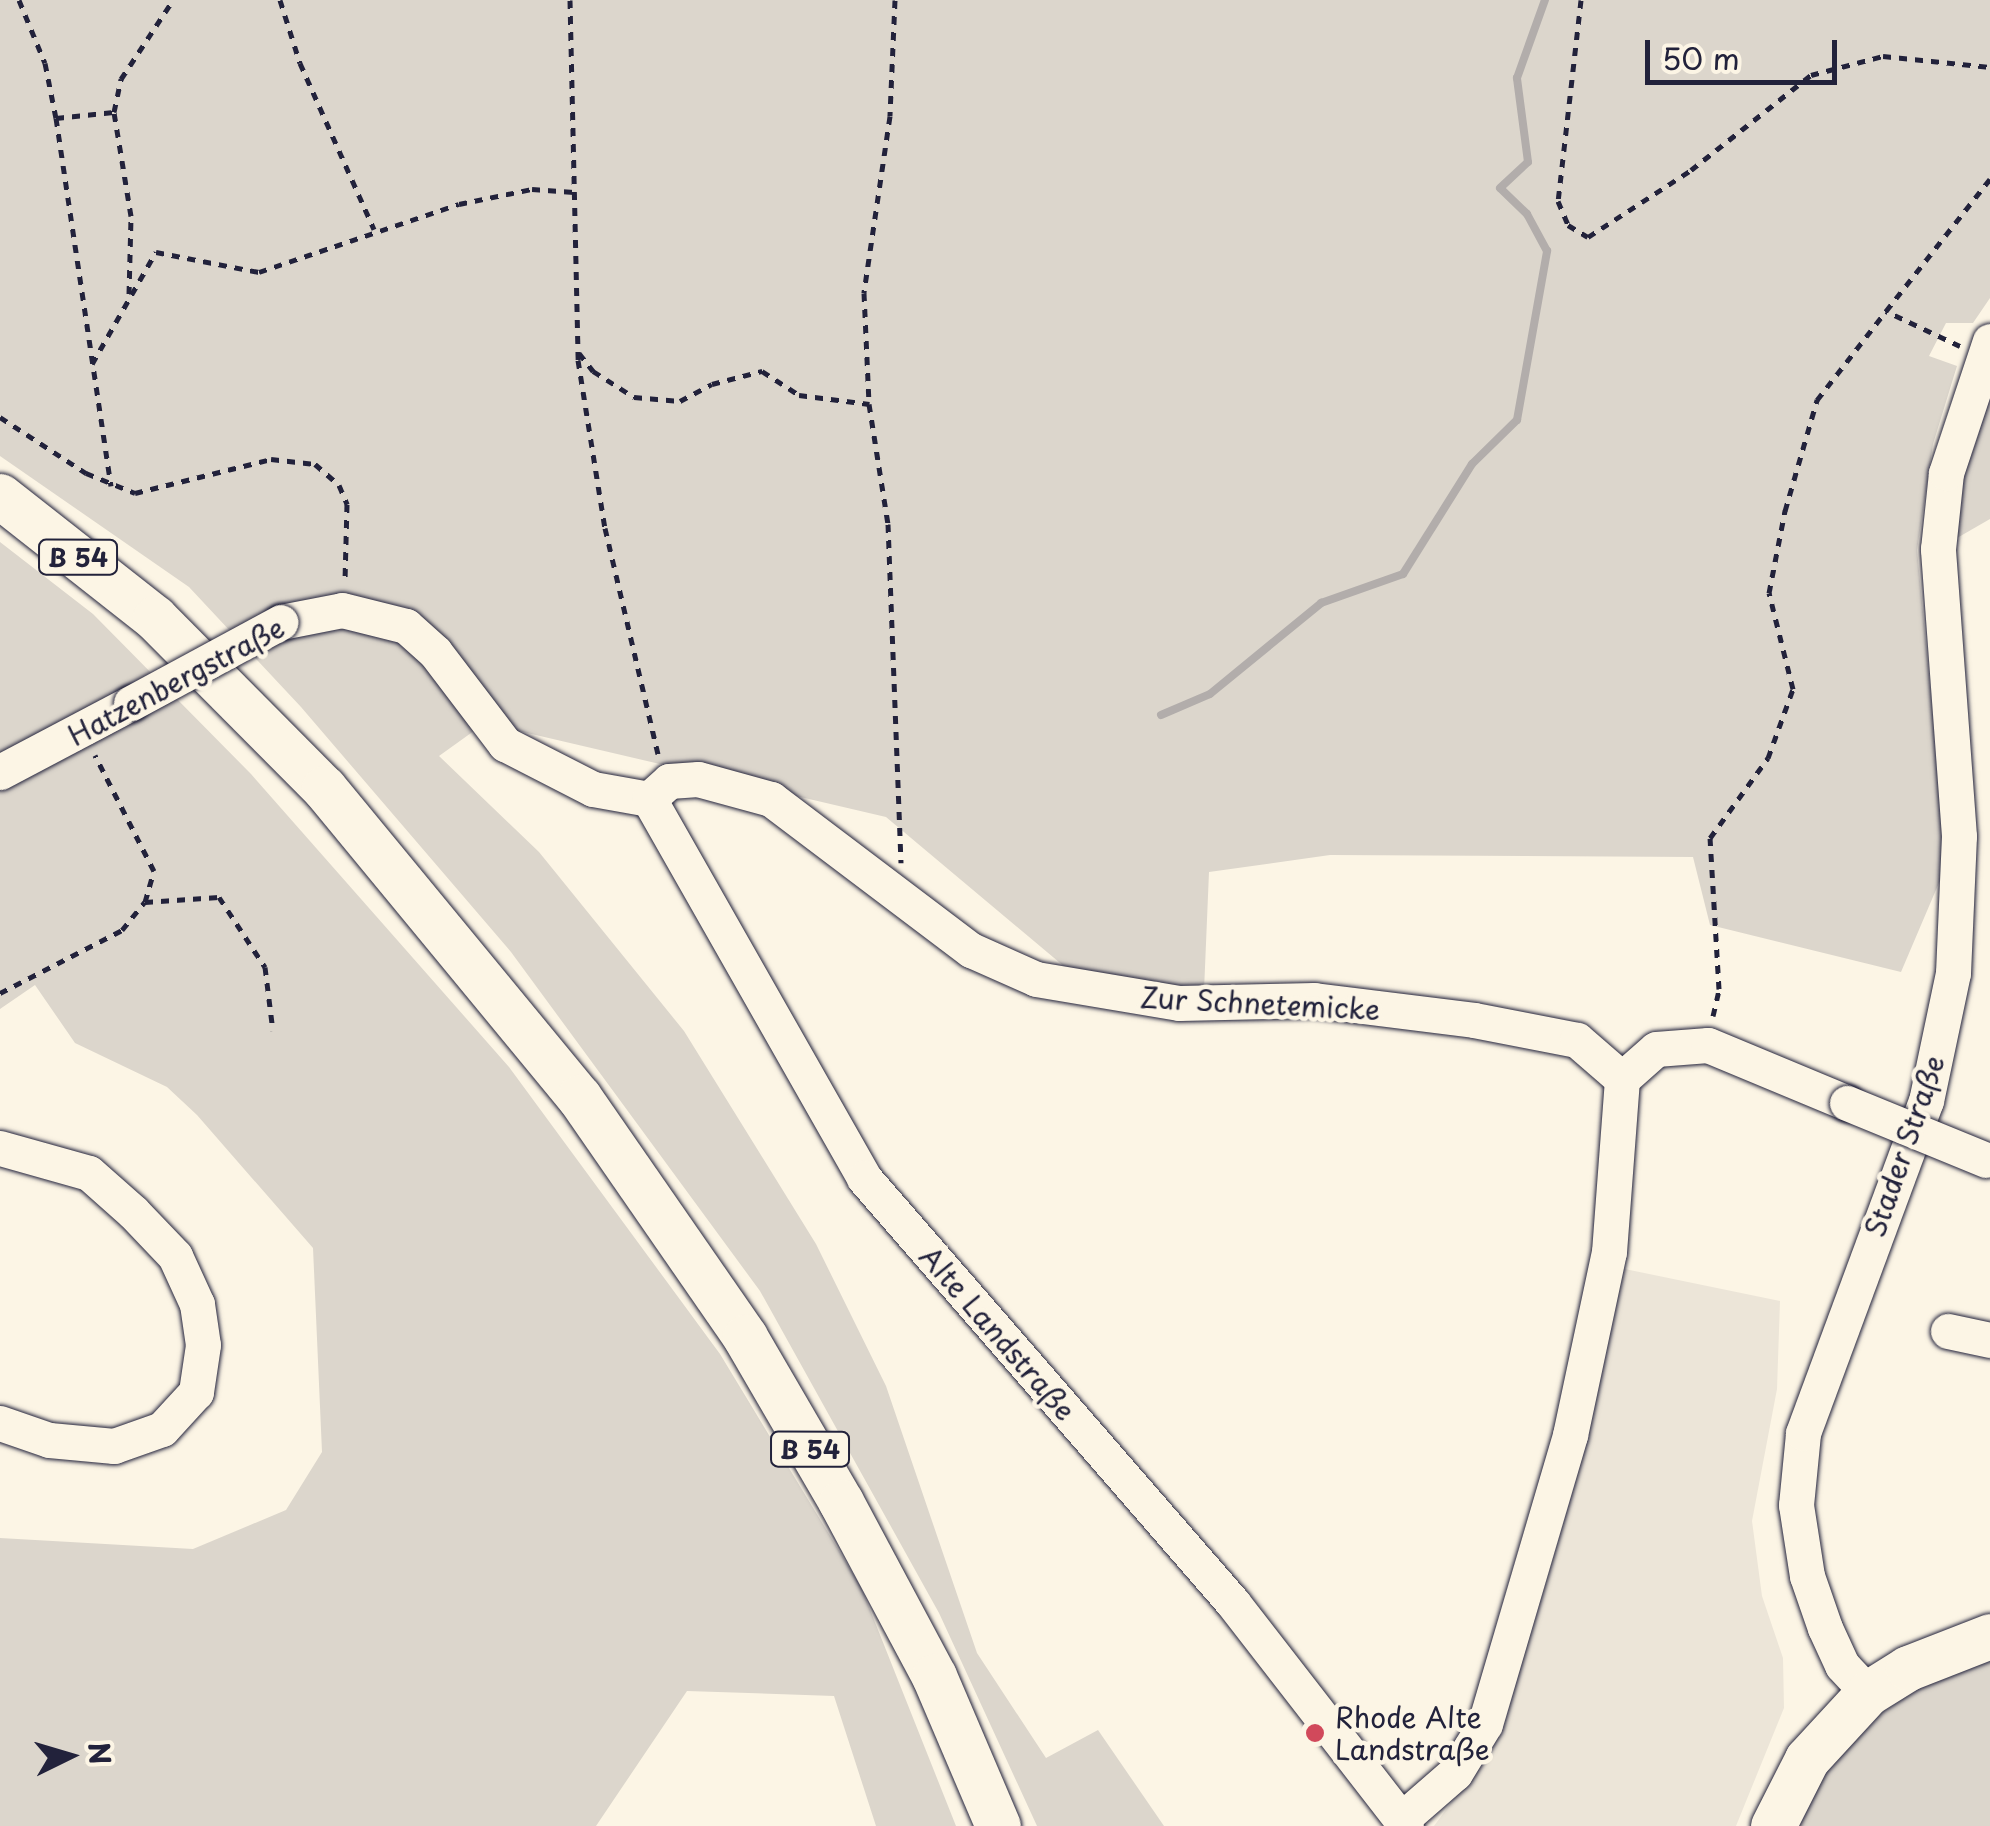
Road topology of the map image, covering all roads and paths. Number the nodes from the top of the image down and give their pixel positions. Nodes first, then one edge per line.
1 (19, 0) edge
2 (173, 0) edge
3 (280, 0) edge
4 (570, 0) edge
5 (895, 0) edge
6 (1581, 0) edge
7 (1990, 66) edge
8 (114, 112) junction
9 (56, 118) junction
10 (1990, 179) edge
11 (574, 192) junction
12 (374, 230) junction
13 (129, 297) junction
14 (1886, 311) junction
15 (1986, 348) edge
16 (578, 352) junction
17 (92, 364) junction
18 (870, 404) junction
19 (0, 417) edge
20 (111, 486) junction
21 (0, 496) edge
22 (342, 610) junction
23 (79, 732) junction
24 (0, 772) edge
25 (649, 799) junction
26 (1975, 830) edge
27 (900, 901) junction
28 (145, 902) junction
29 (0, 992) edge
30 (272, 1031) dead end
31 (1708, 1046) junction
32 (1622, 1078) junction
33 (0, 1148) edge
34 (1988, 1161) edge
35 (1948, 1331) dead end
36 (1990, 1340) edge
37 (0, 1423) edge
38 (1990, 1636) edge
39 (1868, 1693) junction
40 (1404, 1823) edge
41 (998, 1826) edge
42 (1773, 1826) edge

1 - 9 path
2 - 8 path
3 - 12 path
4 - 11 path
5 - 18 path
6 - 7 path
8 - 9 path
8 - 13 path
9 - 17 path
10 - 14 path
11 - 12 path
11 - 16 path
12 - 13 path
13 - 17 path
14 - 15 path
14 - 31 path
15 - 26 street, Stader Straße
16 - 18 path
16 - 25 path
17 - 20 path
18 - 27 path
19 - 20 path
20 - 22 path
21 - 41 main road, B 54
22 - 23 street, Hatzenbergstraße, bridge
22 - 25 street, Hatzenbergstraße
23 - 24 street, Hatzenbergstraße
23 - 28 path
25 - 27 street, Zur Schnetemicke
25 - 40 street, Alte Landstraße
26 - 39 street, Stader Straße
27 - 32 street, Zur Schnetemicke
28 - 29 path
28 - 30 path
31 - 32 street
31 - 34 street, bridge
32 - 40 street
33 - 37 street
35 - 36 street
38 - 39 main road
39 - 42 main road

